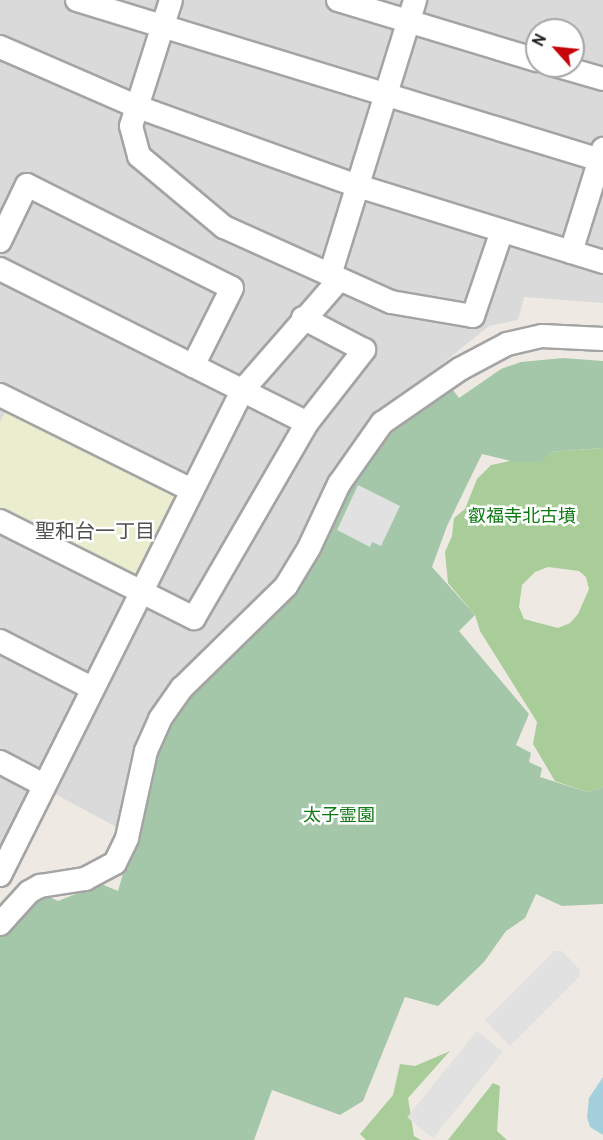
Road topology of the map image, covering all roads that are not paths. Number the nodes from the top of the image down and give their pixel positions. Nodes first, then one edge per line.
1 (77, 0) edge
2 (171, 0) edge
3 (338, 0) edge
4 (411, 11) edge
5 (162, 28) junction
6 (0, 47) edge
7 (525, 55) edge
8 (585, 74) edge
9 (603, 79) edge
10 (386, 96) junction
11 (138, 107) junction
12 (601, 155) edge
13 (358, 186) junction
14 (502, 231) junction
15 (0, 241) edge
16 (571, 252) junction
17 (603, 262) edge
18 (0, 269) edge
19 (334, 278) junction
20 (303, 318) junction
21 (603, 339) edge
22 (193, 366) junction
23 (242, 391) junction
24 (0, 395) edge
25 (308, 423) junction
26 (191, 490) junction
27 (0, 521) edge
28 (141, 591) junction
29 (0, 641) edge
30 (92, 688) junction
31 (0, 762) edge
32 (44, 785) junction
33 (0, 875) edge
34 (0, 885) edge
35 (20, 900) junction
36 (0, 924) edge

1 - 5 street
2 - 5 street
3 - 4 street
4 - 7 street
4 - 10 street
5 - 10 street
5 - 11 street
6 - 11 street
8 - 9 street
10 - 12 street
10 - 13 street
11 - 13 street
11 - 19 street
12 - 16 street
13 - 14 street
13 - 19 street
14 - 16 street
14 - 19 street
15 - 22 street
16 - 17 street
18 - 22 street
19 - 20 street
20 - 23 street
20 - 25 street
21 - 35 street
22 - 23 street
23 - 25 street
23 - 26 street
24 - 26 street
25 - 28 street
26 - 28 street
27 - 28 street
28 - 30 street
29 - 30 street
30 - 32 street
31 - 32 street
32 - 33 street
34 - 35 street
35 - 36 street

